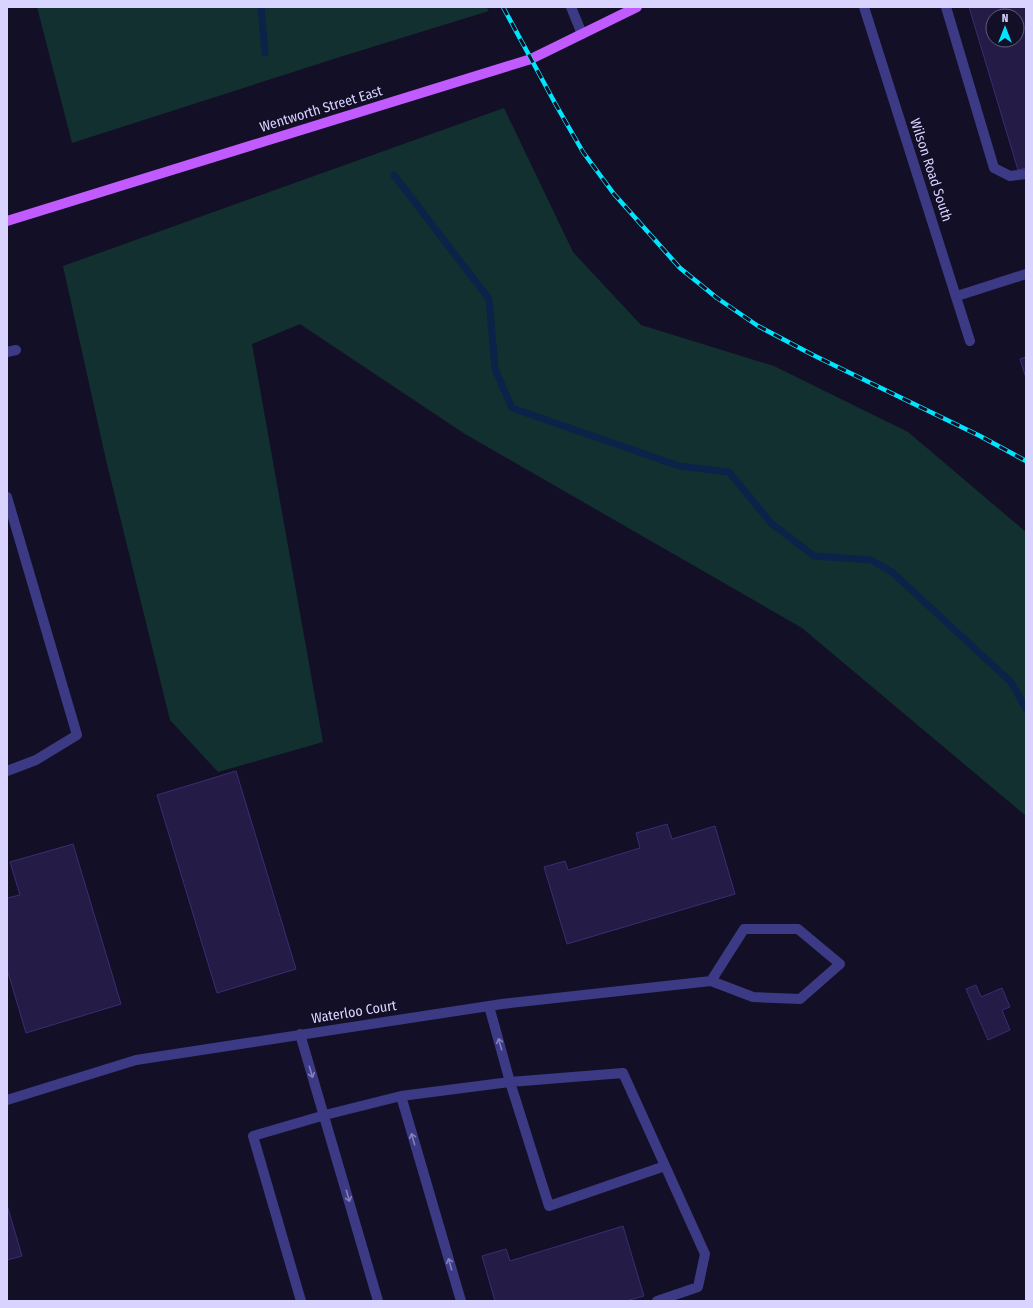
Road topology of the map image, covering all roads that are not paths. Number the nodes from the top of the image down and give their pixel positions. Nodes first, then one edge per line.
1 (571, 7) edge
2 (636, 7) edge
3 (864, 7) edge
4 (946, 7) edge
5 (582, 34) junction
6 (1026, 174) edge
7 (7, 221) edge
8 (1026, 274) edge
9 (957, 296) junction
10 (970, 341) dead end
11 (7, 497) edge
12 (7, 772) edge
13 (711, 981) junction
14 (489, 1006) junction
15 (300, 1034) junction
16 (510, 1082) junction
17 (400, 1096) junction
18 (7, 1100) edge
19 (324, 1115) junction
20 (665, 1166) junction
21 (302, 1301) edge
22 (378, 1301) edge
23 (461, 1301) edge
24 (657, 1301) edge

1 - 5 street
2 - 5 main road, Wentworth Street East
3 - 9 street, Wilson Road South
4 - 6 street
5 - 7 main road, Wentworth Street East
8 - 9 street
9 - 10 street, Wilson Road South
11 - 12 street
13 - 13 street, Waterloo Court
13 - 14 street, Waterloo Court
14 - 15 street, Waterloo Court
16 -> 14 street
15 - 18 street, Waterloo Court
15 -> 19 street
16 - 17 street
16 - 20 street
16 - 20 street
17 - 19 street
23 -> 17 street
19 - 21 street
19 -> 22 street
20 - 24 street

